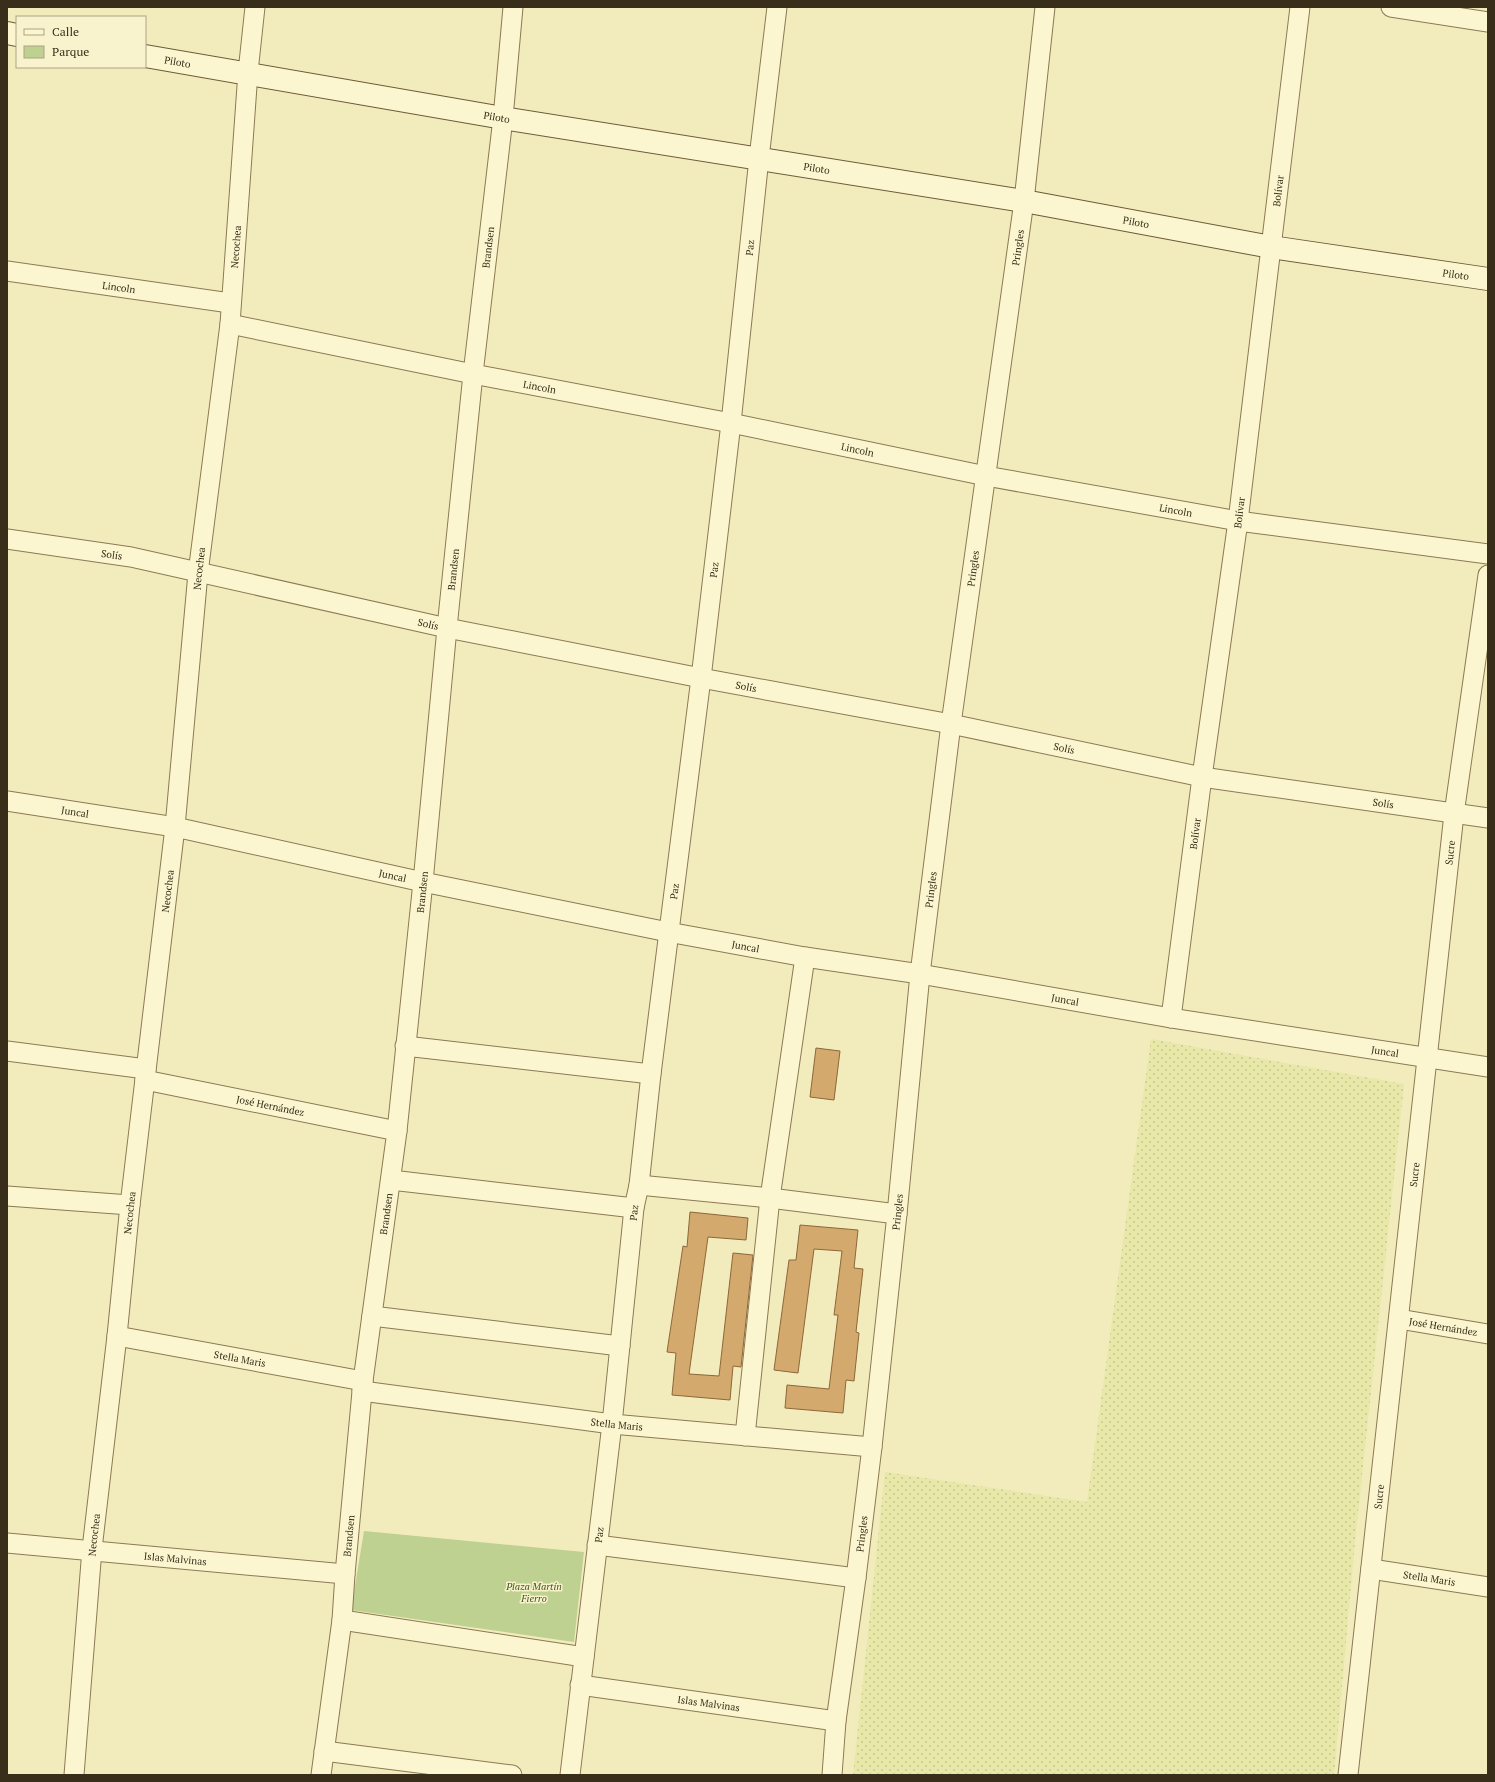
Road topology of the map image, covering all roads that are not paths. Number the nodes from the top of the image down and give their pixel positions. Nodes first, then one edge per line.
1 (255, 7) edge
2 (513, 7) edge
3 (777, 7) edge
4 (1045, 7) edge
5 (1300, 7) edge
6 (1391, 7) edge
7 (1488, 22) edge
8 (146, 56) edge
9 (248, 72) junction
10 (503, 118) junction
11 (759, 158) junction
12 (1024, 201) junction
13 (1271, 247) junction
14 (7, 271) edge
15 (1488, 279) edge
16 (230, 303) junction
17 (230, 324) junction
18 (473, 374) junction
19 (731, 423) junction
20 (986, 476) junction
21 (1238, 521) junction
22 (7, 539) edge
23 (1488, 554) edge
24 (198, 573) junction
25 (1488, 575) edge
26 (447, 628) junction
27 (701, 678) junction
28 (951, 724) junction
29 (1202, 777) junction
30 (7, 801) edge
31 (1454, 814) junction
32 (1488, 818) edge
33 (174, 827) junction
34 (423, 882) junction
35 (668, 932) junction
36 (805, 957) junction
37 (920, 974) junction
38 (1171, 1018) junction
39 (405, 1046) junction
40 (7, 1051) edge
41 (1427, 1057) junction
42 (1488, 1067) edge
43 (650, 1074) junction
44 (145, 1075) junction
45 (397, 1132) junction
46 (391, 1180) junction
47 (639, 1185) junction
48 (7, 1196) edge
49 (770, 1198) junction
50 (130, 1205) junction
51 (634, 1208) junction
52 (897, 1214) junction
53 (372, 1316) junction
54 (1399, 1319) junction
55 (1488, 1334) edge
56 (117, 1336) junction
57 (620, 1346) junction
58 (363, 1386) junction
59 (612, 1424) junction
60 (745, 1436) junction
61 (872, 1447) junction
62 (7, 1543) edge
63 (597, 1545) junction
64 (92, 1550) junction
65 (1371, 1569) junction
66 (345, 1574) junction
67 (856, 1578) junction
68 (1488, 1587) edge
69 (342, 1620) junction
70 (584, 1657) junction
71 (580, 1685) junction
72 (836, 1721) junction
73 (324, 1751) junction
74 (74, 1775) edge
75 (321, 1775) edge
76 (512, 1775) edge
77 (570, 1775) edge
78 (832, 1775) edge
79 (1348, 1775) edge

1 - 9 street, Necochea
2 - 10 street, Brandsen
3 - 11 street, Paz
4 - 12 street, Pringles
5 - 13 street, Bolívar
6 - 7 street
8 - 9 main road, Piloto
9 - 10 main road, Piloto
9 - 16 street, Necochea
10 - 11 main road, Piloto
10 - 18 street, Brandsen
11 - 12 main road, Piloto
11 - 19 street, Paz
12 - 13 main road, Piloto
12 - 20 street, Pringles
13 - 15 main road, Piloto
13 - 21 street, Bolívar
14 - 16 street, Lincoln
16 - 17 street, Necochea
17 - 18 street, Lincoln
17 - 24 street, Necochea
18 - 19 street, Lincoln
18 - 26 street, Brandsen
19 - 20 street, Lincoln
19 - 27 street, Paz
20 - 21 street, Lincoln
20 - 28 street, Pringles
21 - 23 street, Lincoln
21 - 29 street, Bolívar
22 - 24 street, Solís
24 - 26 street, Solís
24 - 33 street, Necochea
25 - 31 street, Sucre
26 - 27 street, Solís
26 - 34 street, Brandsen
27 - 28 street, Solís
27 - 35 street, Paz
28 - 29 street, Solís
28 - 37 street, Pringles
29 - 31 street, Solís
29 - 38 street, Bolívar
30 - 33 street, Juncal
31 - 32 street, Solís
31 - 41 street, Sucre
33 - 34 street, Juncal
33 - 44 street, Necochea
34 - 35 street, Juncal
34 - 39 street, Brandsen
35 - 36 street, Juncal
35 - 43 street, Paz
36 - 37 street, Juncal
36 - 49 street
37 - 38 street, Juncal
37 - 52 street, Pringles
38 - 41 street, Juncal
39 - 43 street
39 - 45 street, Brandsen
40 - 44 street, José Hernández
41 - 42 street, Juncal
41 - 54 street, Sucre
43 - 47 street, Paz
44 - 45 street, José Hernández
44 - 50 street, Necochea
45 - 46 street, Brandsen
46 - 51 street
46 - 53 street, Brandsen
47 - 49 street
47 - 51 street, Paz
48 - 50 street
49 - 52 street
49 - 60 street
50 - 56 street, Necochea
51 - 57 street, Paz
52 - 61 street, Pringles
53 - 57 street
53 - 58 street, Brandsen
54 - 55 street, José Hernández
54 - 65 street, Sucre
56 - 58 street, Stella Maris
56 - 64 street, Necochea
57 - 59 street, Paz
58 - 59 street, Stella Maris
58 - 66 street, Brandsen
59 - 60 street, Stella Maris
59 - 63 street, Paz
60 - 61 street, Stella Maris
61 - 67 street, Pringles
62 - 64 street, Islas Malvinas
63 - 67 street
63 - 70 street, Paz
64 - 66 street, Islas Malvinas
64 - 74 street, Necochea
65 - 68 street, Stella Maris
65 - 79 street, Sucre
66 - 69 street, Brandsen
67 - 72 street, Pringles
69 - 70 street
69 - 73 street, Brandsen
70 - 71 street, Paz
71 - 72 street, Islas Malvinas
71 - 77 street, Paz
72 - 78 street, Pringles
73 - 75 street, Brandsen
73 - 76 street

